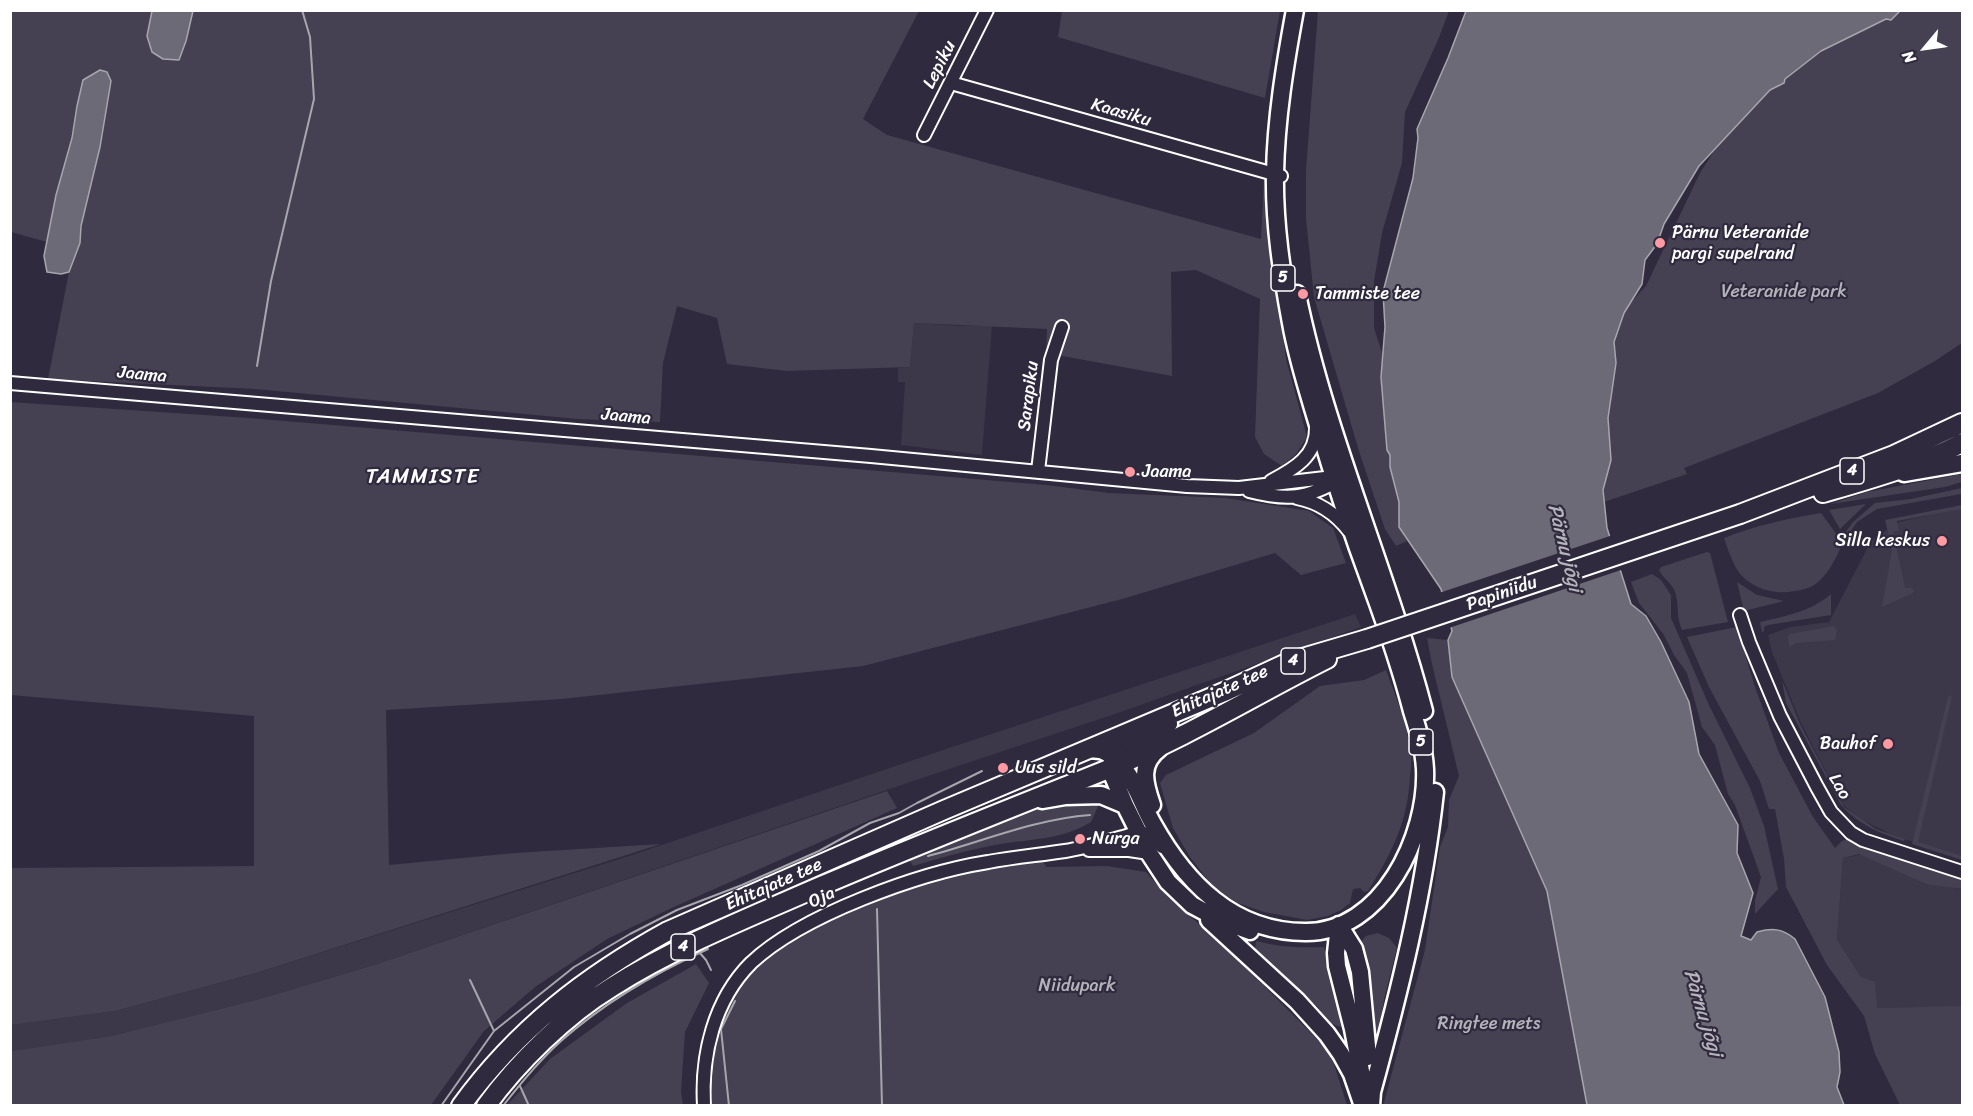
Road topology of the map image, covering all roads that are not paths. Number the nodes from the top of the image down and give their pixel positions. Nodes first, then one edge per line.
1 (987, 10) edge
2 (1296, 10) edge
3 (951, 83) junction
4 (924, 135) dead end
5 (1279, 175) junction
6 (1062, 327) dead end
7 (10, 383) edge
8 (1316, 417) junction
9 (1962, 423) edge
10 (1962, 443) edge
11 (1962, 463) edge
12 (1927, 469) junction
13 (1962, 470) edge
14 (1038, 471) junction
15 (1339, 478) junction
16 (1874, 478) junction
17 (1262, 486) junction
18 (1239, 488) junction
19 (1296, 497) junction
20 (1740, 514) junction
21 (1354, 537) junction
22 (1740, 615) dead end
23 (1367, 639) junction
24 (1224, 692) junction
25 (1161, 747) junction
26 (1088, 749) junction
27 (1114, 764) junction
28 (1125, 804) junction
29 (1432, 815) junction
30 (1138, 832) junction
31 (918, 845) junction
32 (1067, 851) junction
33 (1149, 853) junction
34 (1174, 858) junction
35 (1962, 872) edge
36 (1192, 905) junction
37 (1341, 930) junction
38 (1296, 1001) junction
39 (1364, 1012) junction
40 (1353, 1029) junction
41 (1368, 1102) edge
42 (461, 1106) edge
43 (486, 1106) edge
44 (704, 1106) edge

1 - 3 street, Lepiku
2 - 5 main road, 5
3 - 4 street, Lepiku
3 - 5 street, Kaasiku
5 - 8 main road, 5
5 - 15 main road, 5
6 - 14 street, Sarapiku
7 - 14 street, Jaama
8 - 15 main road, 5
8 - 17 street, Jaama
9 - 20 highway, Papiniidu / 4
10 - 16 highway, 4
11 - 12 main road, Papiniidu
12 - 13 main road
12 - 16 main road, Papiniidu
14 - 18 street, Jaama
15 - 17 street, Jaama
15 - 19 street, Jaama
15 - 21 main road, 5
15 - 29 main road, 5
16 - 20 highway, Papiniidu / 4
17 - 18 street, Jaama
18 - 19 street, Jaama
19 - 21 street, Jaama
20 - 23 highway, Papiniidu / 4, bridge
21 - 37 main road, 5
22 - 35 street, Lao
23 - 24 highway, Ehitajate tee / 4
23 - 25 highway, Ehitajate tee / 4
24 - 26 highway, Ehitajate tee / 4
24 - 27 main road
25 - 27 highway, Ehitajate tee / 4
25 - 34 main road
26 - 27 main road
26 - 42 highway, Ehitajate tee / 4
27 - 28 main road, 5
27 - 31 highway, Ehitajate tee / 4
27 - 34 main road, 5
28 - 30 main road, 5
28 - 31 main road
29 - 37 main road, 5
29 - 41 main road
30 - 32 street, Oja
30 - 33 main road, 5
30 - 34 street
31 - 43 highway, Ehitajate tee / 4
32 - 33 street, Oja
32 - 44 street, Oja
33 - 36 main road, 5
34 - 37 main road, 5
36 - 37 main road, 5
36 - 38 main road
37 - 39 main road
37 - 40 main road
38 - 40 main road
38 - 41 main road
39 - 40 main road
39 - 41 main road
40 - 41 main road

